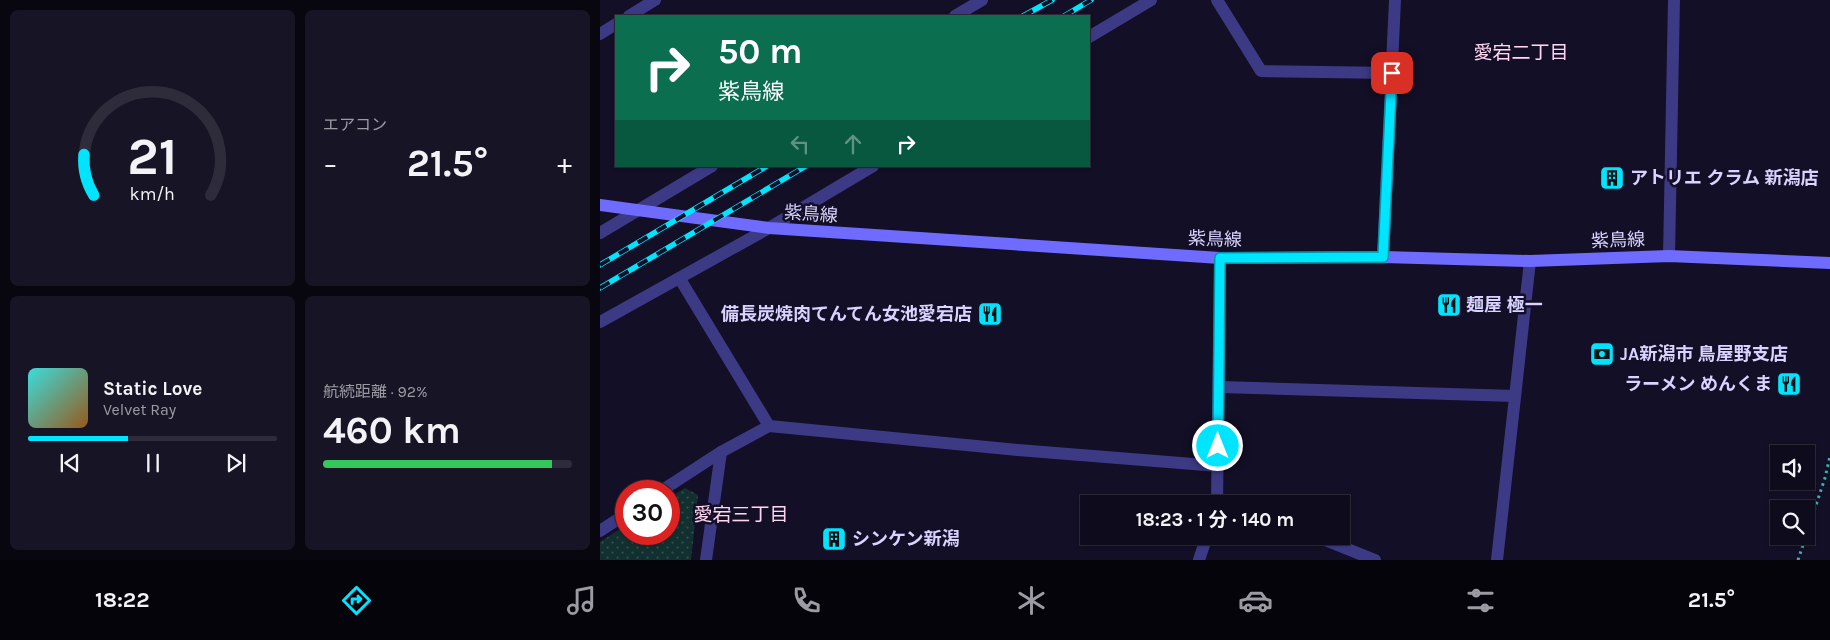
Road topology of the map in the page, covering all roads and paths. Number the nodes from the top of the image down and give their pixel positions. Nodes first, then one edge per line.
1 (655, 0) edge
2 (982, 0) edge
3 (1151, 0) edge
4 (1217, 0) edge
5 (1395, 0) edge
6 (1674, 0) edge
7 (630, 15) edge
8 (957, 15) edge
9 (615, 25) edge
10 (600, 34) edge
11 (1090, 36) edge
12 (1392, 73) junction
13 (710, 167) edge
14 (870, 167) edge
15 (600, 205) edge
16 (640, 211) junction
17 (769, 228) junction
18 (600, 233) edge
19 (1669, 256) junction
20 (1383, 257) junction
21 (1220, 258) junction
22 (1530, 261) junction
23 (1830, 263) edge
24 (680, 279) junction
25 (600, 322) edge
26 (1219, 387) junction
27 (1515, 396) junction
28 (769, 426) junction
29 (721, 452) junction
30 (1830, 456) edge
31 (1218, 466) junction
32 (678, 480) edge
33 (1217, 495) edge
34 (1815, 509) edge
35 (615, 521) edge
36 (600, 531) edge
37 (1204, 545) edge
38 (1338, 545) edge
39 (1803, 545) edge
40 (706, 560) edge
41 (1200, 560) edge
42 (1375, 560) edge
43 (1497, 560) edge
44 (1798, 560) edge

1 - 7 street
2 - 8 street
3 - 11 street
4 - 12 street
5 - 12 street
6 - 19 street
9 - 10 street
12 - 20 street
13 - 16 street
14 - 17 street
15 - 16 street, 紫鳥線
16 - 17 street, 紫鳥線
16 - 18 street
17 - 21 street, 紫鳥線
17 - 24 street
19 - 22 street, 紫鳥線
19 - 23 street, 紫鳥線
20 - 21 street, 紫鳥線
20 - 22 street, 紫鳥線
21 - 26 street
22 - 27 street
24 - 25 street
24 - 28 street
26 - 27 street
26 - 31 street
27 - 43 street
28 - 29 street
28 - 31 street
29 - 32 street
29 - 40 street
30 - 34 path
31 - 33 street
35 - 36 street
37 - 41 street
38 - 42 street
39 - 44 path

